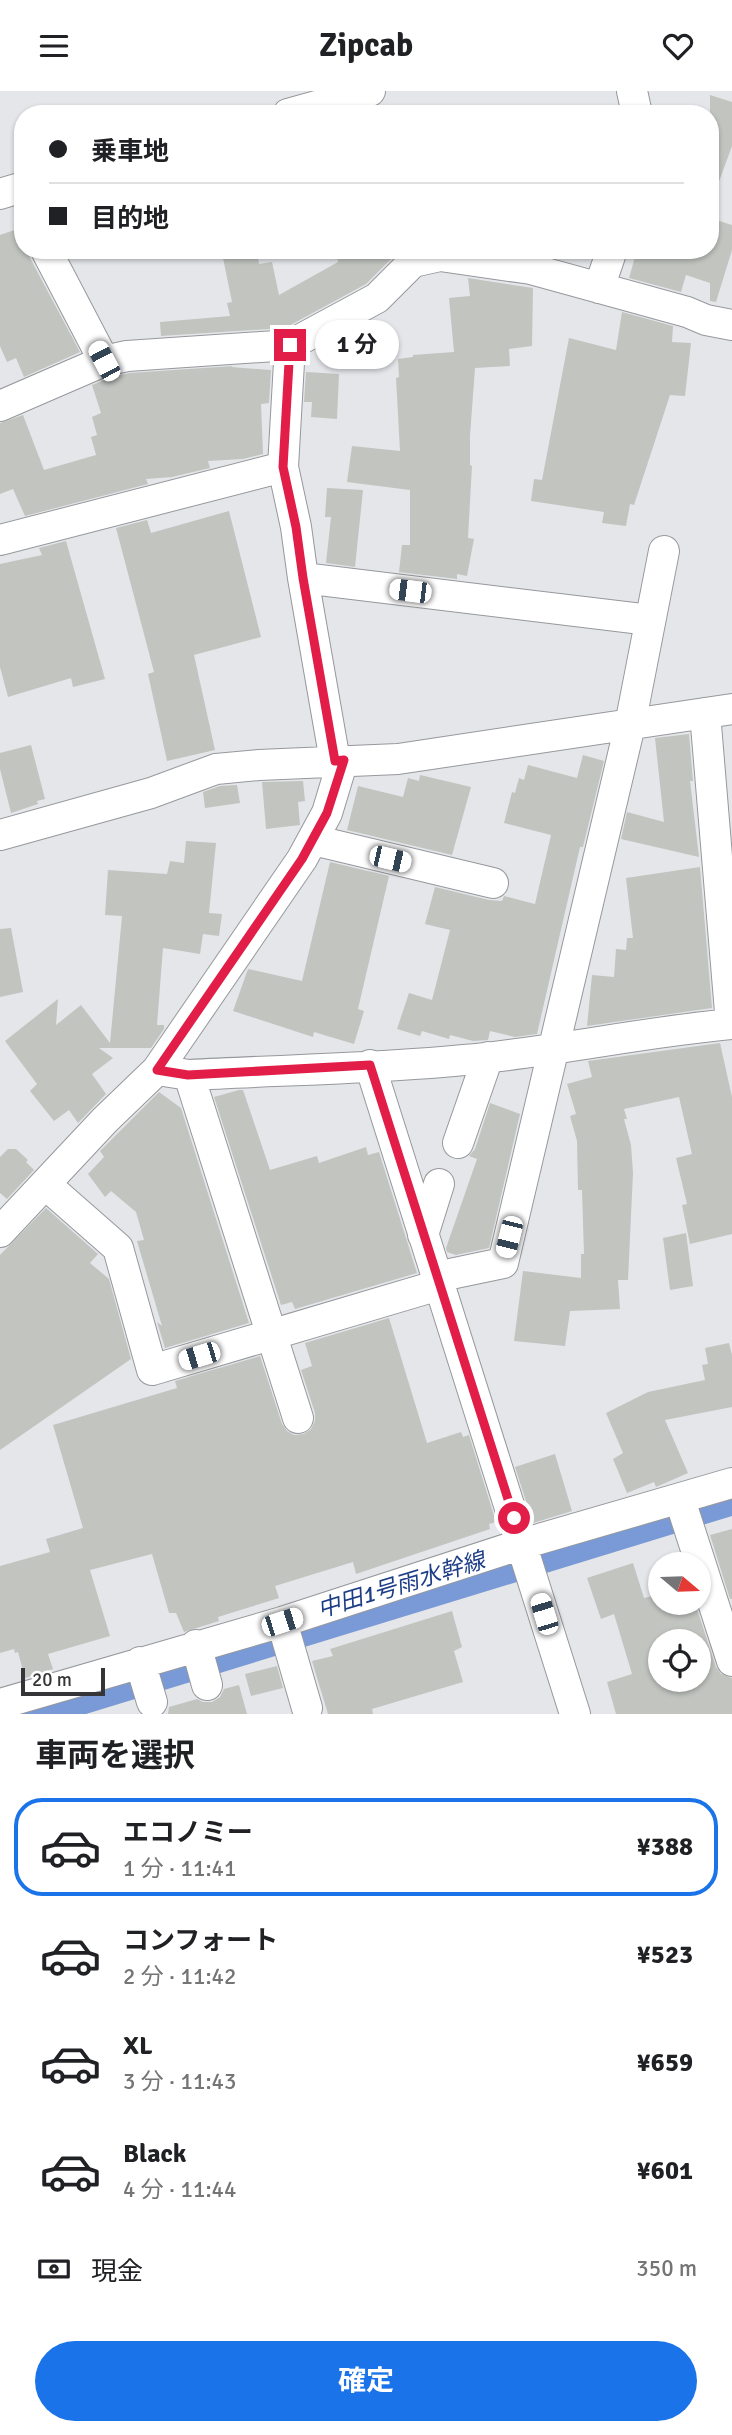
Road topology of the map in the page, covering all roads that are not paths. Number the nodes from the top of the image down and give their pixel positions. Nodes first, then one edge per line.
1 (371, 91) edge
2 (320, 105) edge
3 (51, 259) edge
4 (409, 259) edge
5 (461, 259) edge
6 (609, 259) edge
7 (599, 288) junction
8 (719, 322) edge
9 (290, 345) junction
10 (104, 361) junction
11 (0, 406) edge
12 (283, 467) junction
13 (0, 540) edge
14 (664, 551) dead end
15 (303, 578) junction
16 (650, 620) junction
17 (719, 711) edge
18 (630, 725) junction
19 (339, 760) junction
20 (0, 835) edge
21 (313, 840) junction
22 (493, 883) dead end
23 (732, 1024) edge
24 (554, 1050) junction
25 (488, 1057) junction
26 (370, 1065) junction
27 (157, 1070) junction
28 (188, 1075) junction
29 (458, 1143) dead end
30 (45, 1184) junction
31 (439, 1184) dead end
32 (0, 1232) edge
33 (423, 1235) junction
34 (437, 1281) junction
35 (270, 1335) junction
36 (298, 1418) dead end
37 (732, 1483) edge
38 (685, 1516) junction
39 (522, 1544) junction
40 (282, 1622) junction
41 (196, 1645) junction
42 (732, 1661) edge
43 (140, 1662) junction
44 (207, 1685) dead end
45 (56, 1701) edge
46 (152, 1702) dead end
47 (0, 1704) edge
48 (307, 1708) dead end
49 (575, 1714) edge

1 - 2 street
3 - 10 street
4 - 9 street
5 - 7 street
6 - 7 street
7 - 8 street
9 - 10 street
9 - 12 street
10 - 11 street
12 - 13 street
12 - 15 street
14 - 16 street
15 - 16 street
15 - 19 street
16 - 18 street
17 - 18 street
17 - 23 street
18 - 19 street
18 - 24 street
19 - 20 street
19 - 21 street
21 - 22 street
21 - 27 street
23 - 24 street
24 - 25 street
24 - 34 street
25 - 26 street
25 - 29 street
26 - 28 street
26 - 33 street
27 - 28 street
27 - 30 street
28 - 35 street
30 - 32 street
30 - 35 street
31 - 33 street
33 - 34 street
34 - 35 street
34 - 39 street
35 - 36 street
37 - 38 street
38 - 39 street
38 - 42 street
39 - 40 street
39 - 49 street
40 - 41 street
40 - 48 street
41 - 43 street
41 - 44 street
43 - 45 street
43 - 46 street
45 - 47 street

